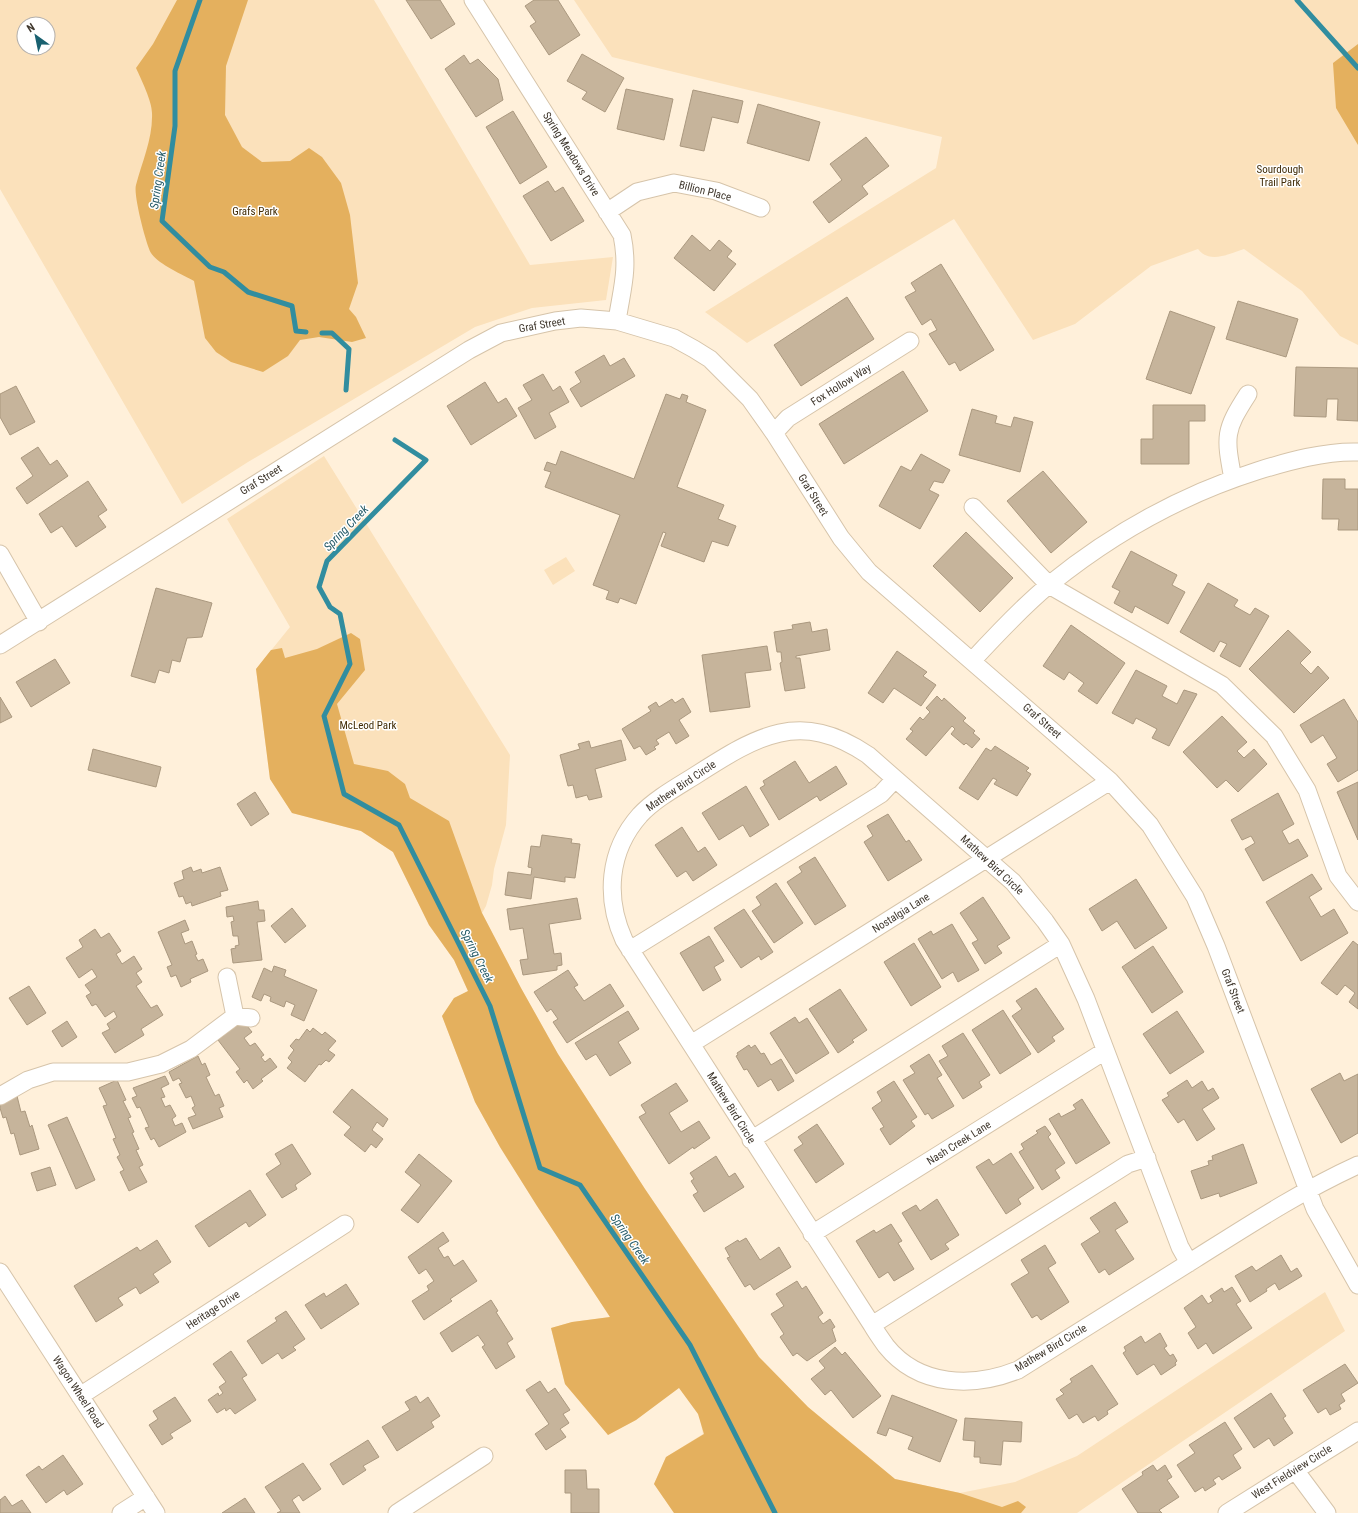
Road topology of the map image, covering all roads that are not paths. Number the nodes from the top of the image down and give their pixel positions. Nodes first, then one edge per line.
1 (473, 0) edge
2 (761, 208) dead end
3 (607, 212) junction
4 (617, 321) junction
5 (910, 342) dead end
6 (1248, 394) dead end
7 (774, 433) junction
8 (1358, 452) edge
9 (1233, 479) junction
10 (973, 507) dead end
11 (0, 554) edge
12 (1049, 585) junction
13 (39, 622) junction
14 (0, 645) edge
15 (972, 660) junction
16 (895, 779) junction
17 (1110, 780) junction
18 (987, 858) junction
19 (1358, 902) edge
20 (1061, 944) junction
21 (630, 950) junction
22 (227, 977) dead end
23 (691, 1044) junction
24 (1106, 1051) junction
25 (0, 1096) edge
26 (752, 1140) junction
27 (1146, 1158) junction
28 (1358, 1165) edge
29 (1307, 1190) junction
30 (345, 1224) dead end
31 (812, 1234) junction
32 (1188, 1263) junction
33 (0, 1272) edge
34 (1358, 1285) edge
35 (872, 1325) junction
36 (80, 1396) junction
37 (1358, 1431) edge
38 (484, 1456) dead end
39 (1295, 1470) junction
40 (146, 1497) junction
41 (121, 1513) edge
42 (156, 1513) edge
43 (397, 1513) edge
44 (1227, 1513) edge
45 (1327, 1513) edge

1 - 3 street, Spring Meadows Drive
2 - 3 street, Billion Place
3 - 4 street, Spring Meadows Drive
4 - 7 street, Graf Street
4 - 13 street, Graf Street
5 - 7 street, Fox Hollow Way
6 - 9 street
7 - 15 street, Graf Street
8 - 9 street
9 - 12 street
10 - 12 street
11 - 13 street
12 - 15 street
12 - 19 street
13 - 14 street, Graf Street
15 - 17 street, Graf Street
16 - 18 street, Mathew Bird Circle
16 - 21 street
16 - 21 street, Mathew Bird Circle
17 - 18 street, Nostalgia Lane
17 - 29 street, Graf Street
18 - 20 street, Mathew Bird Circle
18 - 23 street, Nostalgia Lane
20 - 24 street, Mathew Bird Circle
20 - 26 street
21 - 23 street, Mathew Bird Circle
22 - 25 street
23 - 26 street, Mathew Bird Circle
24 - 27 street, Mathew Bird Circle
24 - 31 street, Nash Creek Lane
26 - 31 street, Mathew Bird Circle
27 - 32 street, Mathew Bird Circle
27 - 35 street
28 - 29 street, Mathew Bird Circle
29 - 32 street, Mathew Bird Circle
29 - 34 street, Graf Street
30 - 36 street, Heritage Drive
31 - 35 street, Mathew Bird Circle
32 - 35 street, Mathew Bird Circle
33 - 36 street, Wagon Wheel Road
36 - 40 street, Wagon Wheel Road
37 - 39 street, West Fieldview Circle
38 - 43 street
39 - 44 street, West Fieldview Circle
39 - 45 street
40 - 41 street
40 - 42 street, Wagon Wheel Road

